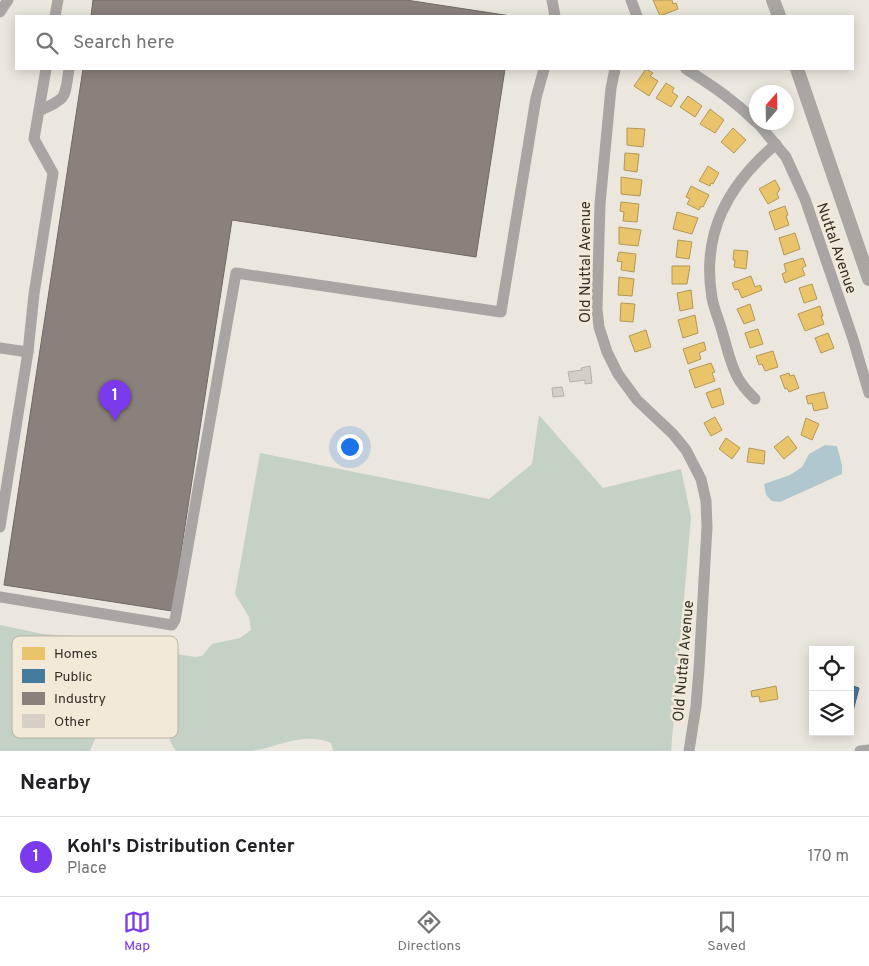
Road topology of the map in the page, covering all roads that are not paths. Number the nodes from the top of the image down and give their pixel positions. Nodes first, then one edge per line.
1 (8, 0) edge
2 (58, 0) edge
3 (552, 0) edge
4 (631, 0) edge
5 (773, 0) edge
6 (780, 0) edge
7 (0, 12) edge
8 (55, 15) edge
9 (555, 15) edge
10 (637, 15) edge
11 (779, 15) edge
12 (779, 15) edge
13 (46, 70) edge
14 (69, 70) edge
15 (544, 70) edge
16 (615, 70) edge
17 (688, 70) edge
18 (797, 70) edge
19 (39, 111) junction
20 (749, 115) edge
21 (764, 130) edge
22 (776, 144) junction
23 (869, 279) edge
24 (0, 348) edge
25 (28, 352) junction
26 (869, 392) edge
27 (754, 399) dead end
28 (0, 527) edge
29 (0, 597) edge
30 (869, 750) edge
31 (689, 751) edge
32 (860, 751) edge

1 - 7 street
2 - 8 street
3 - 9 street
4 - 10 street
5 - 11 main road
6 - 12 main road
13 - 19 street
14 - 19 street
15 - 29 street
16 - 31 street, Old Nuttal Avenue
17 - 20 street, Nuttal Avenue
18 - 23 main road
19 - 25 street
21 - 22 street, Nuttal Avenue
22 - 26 street, Nuttal Avenue
22 - 27 street
24 - 25 street
25 - 28 street
30 - 32 street

